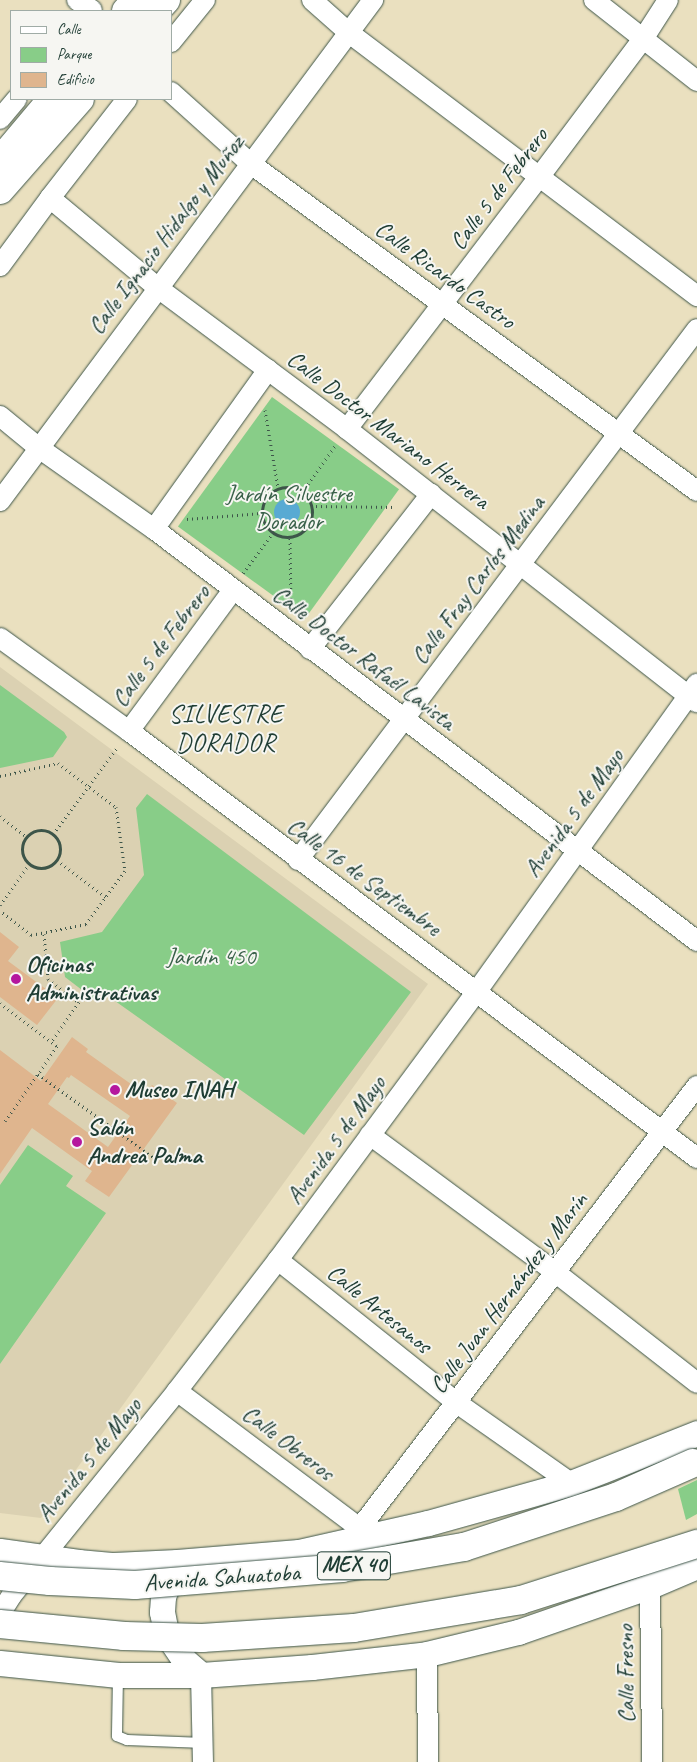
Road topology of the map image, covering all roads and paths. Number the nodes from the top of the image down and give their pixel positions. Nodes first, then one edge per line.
1 (136, 0) edge
2 (166, 0) edge
3 (204, 0) edge
4 (312, 0) edge
5 (373, 0) edge
6 (594, 0) edge
7 (668, 0) edge
8 (127, 10) edge
9 (157, 10) edge
10 (348, 32) junction
11 (643, 39) junction
12 (172, 41) edge
13 (697, 81) edge
14 (172, 93) edge
15 (16, 100) edge
16 (51, 100) edge
17 (79, 100) edge
18 (126, 100) edge
19 (0, 119) edge
20 (0, 161) edge
21 (251, 164) junction
22 (540, 176) junction
23 (0, 190) edge
24 (50, 198) junction
25 (0, 266) edge
26 (158, 288) junction
27 (697, 296) edge
28 (444, 305) junction
29 (697, 329) edge
30 (264, 376) junction
31 (0, 416) edge
32 (347, 429) junction
33 (620, 434) junction
34 (39, 448) junction
35 (278, 488) junction
36 (697, 491) edge
37 (302, 492) junction
38 (425, 500) junction
39 (0, 501) edge
40 (311, 506) junction
41 (261, 513) junction
42 (158, 525) junction
43 (272, 534) junction
44 (290, 538) junction
45 (521, 565) junction
46 (233, 590) junction
47 (292, 634) junction
48 (0, 638) edge
49 (310, 649) junction
50 (694, 694) edge
51 (405, 720) junction
52 (129, 731) junction
53 (0, 776) edge
54 (87, 786) junction
55 (0, 816) edge
56 (53, 834) junction
57 (27, 837) junction
58 (578, 851) junction
59 (56, 860) junction
60 (298, 860) junction
61 (30, 863) junction
62 (106, 897) junction
63 (0, 905) edge
64 (0, 911) edge
65 (44, 934) junction
66 (697, 941) edge
67 (477, 991) junction
68 (0, 1003) edge
69 (51, 1042) junction
70 (38, 1074) junction
71 (697, 1086) edge
72 (5, 1121) dead end
73 (663, 1133) junction
74 (370, 1135) junction
75 (697, 1158) edge
76 (157, 1160) dead end
77 (278, 1260) junction
78 (555, 1272) junction
79 (697, 1383) edge
80 (177, 1391) junction
81 (457, 1403) junction
82 (697, 1433) edge
83 (695, 1462) edge
84 (571, 1483) junction
85 (365, 1532) junction
86 (697, 1544) edge
87 (0, 1551) edge
88 (43, 1557) junction
89 (177, 1562) junction
90 (697, 1566) edge
91 (0, 1576) edge
92 (650, 1586) junction
93 (0, 1614) edge
94 (0, 1624) edge
95 (427, 1654) junction
96 (0, 1663) edge
97 (118, 1675) junction
98 (201, 1675) junction
99 (203, 1753) edge
100 (428, 1762) edge
101 (652, 1762) edge

1 - 8 main road
2 - 9 main road
3 - 12 street
4 - 10 street
5 - 10 street, Calle Ignacio Hidalgo y Muñoz
6 - 11 street
7 - 11 street, Calle 5 de Febrero
10 - 21 street, Calle Ignacio Hidalgo y Muñoz
10 - 22 street
11 - 13 street
11 - 22 street, Calle 5 de Febrero
14 - 21 street, Calle Ricardo Castro
15 - 19 street
16 - 20 main road
17 - 23 main road
18 - 24 street
21 - 26 street, Calle Ignacio Hidalgo y Muñoz
21 - 28 street, Calle Ricardo Castro
22 - 27 street
22 - 28 street, Calle 5 de Febrero
24 - 25 street
24 - 26 street, Calle Doctor Mariano Herrera
26 - 30 street, Calle Doctor Mariano Herrera
26 - 34 street, Calle Ignacio Hidalgo y Muñoz
28 - 32 street, Calle 5 de Febrero
28 - 33 street, Calle Ricardo Castro
29 - 33 street, Calle Fray Carlos Medina
30 - 32 street, Calle Doctor Mariano Herrera
30 - 35 path
30 - 42 street
31 - 34 street, Calle Doctor Rafaél Lavista
32 - 37 path
32 - 38 street, Calle Doctor Mariano Herrera
33 - 36 street, Calle Ricardo Castro
33 - 45 street, Calle Fray Carlos Medina
34 - 39 street, Calle Ignacio Hidalgo y Muñoz
34 - 42 street, Calle Doctor Rafaél Lavista
35 - 37 path
35 - 41 path
37 - 40 path
38 - 40 path
38 - 45 street, Calle Doctor Mariano Herrera
38 - 49 street
40 - 44 path
41 - 42 path
41 - 43 path
42 - 46 street, Calle Doctor Rafaél Lavista
43 - 44 path
43 - 46 path
44 - 47 path
45 - 50 street, Calle Doctor Mariano Herrera
45 - 51 street, Calle Fray Carlos Medina
46 - 47 street, Calle Doctor Rafaél Lavista
46 - 52 street, Calle 5 de Febrero
47 - 49 street, Calle Doctor Rafaél Lavista
48 - 52 street, Calle 16 de Septiembre
49 - 51 street, Calle Doctor Rafaél Lavista
50 - 58 street, Avenida 5 de Mayo
51 - 58 street, Calle Doctor Rafaél Lavista
51 - 60 street, Calle Fray Carlos Medina
52 - 54 path
52 - 60 street, Calle 16 de Septiembre
53 - 54 path
54 - 56 path
54 - 62 path
55 - 57 path
56 - 57 path
56 - 59 path
57 - 61 path
58 - 66 street, Calle Doctor Rafaél Lavista
58 - 67 street, Avenida 5 de Mayo
59 - 61 path
59 - 62 path
60 - 67 street, Calle 16 de Septiembre
61 - 63 path
62 - 65 path
64 - 65 path
65 - 69 path
67 - 73 street, Calle 16 de Septiembre
67 - 74 street, Avenida 5 de Mayo
68 - 69 path
69 - 70 path
70 - 72 path
70 - 76 path
71 - 73 street, Calle Juan Hernández y Marín
73 - 75 street, Calle 16 de Septiembre
73 - 78 street, Calle Juan Hernández y Marín
74 - 77 street, Avenida 5 de Mayo
74 - 78 street
77 - 80 street, Avenida 5 de Mayo
77 - 81 street, Calle Artesanos
78 - 79 street
78 - 81 street, Calle Juan Hernández y Marín
80 - 85 street, Calle Obreros
80 - 88 street, Avenida 5 de Mayo
81 - 84 street, Calle Artesanos
81 - 85 street, Calle Juan Hernández y Marín
82 - 84 street, Avenida Sahuatoba
83 - 91 main road, Avenida Sahuatoba / MEX 40, bridge
84 - 85 street, Avenida Sahuatoba
85 - 89 street, Avenida Sahuatoba
86 - 94 main road, bridge
87 - 88 street, Avenida Sahuatoba
88 - 89 street, Avenida Sahuatoba
88 - 93 street, Avenida 5 de Mayo
89 - 98 street
90 - 92 street
92 - 95 street
92 - 101 street, Calle Fresno
95 - 98 street
95 - 100 street
96 - 97 street
97 - 98 street
97 - 99 lane
98 - 99 street

